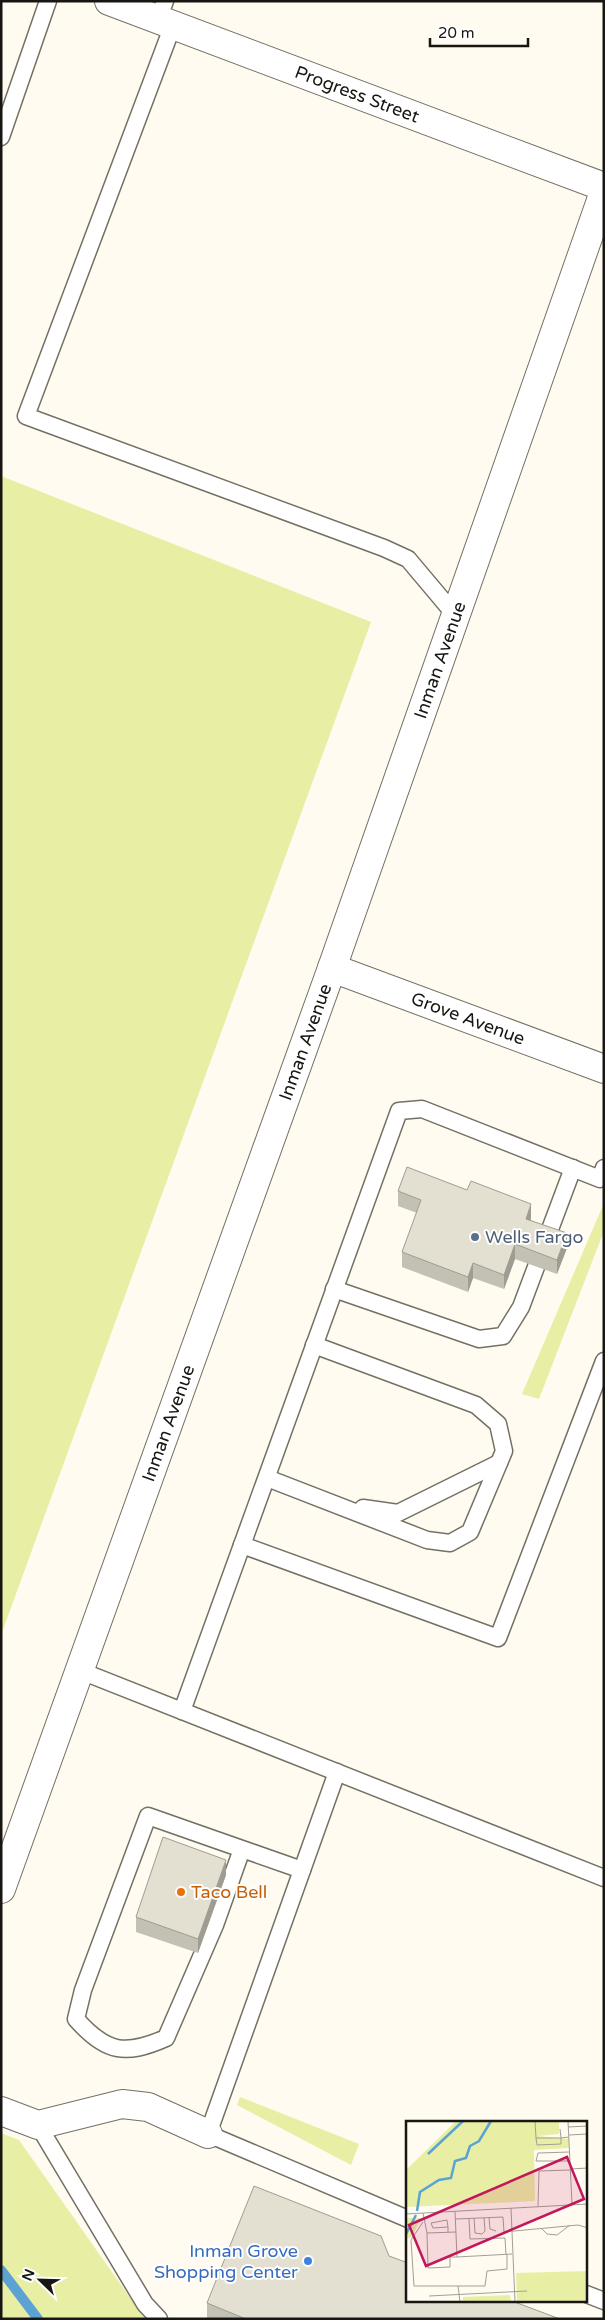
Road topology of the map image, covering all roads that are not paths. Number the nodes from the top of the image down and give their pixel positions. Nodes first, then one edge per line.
1 (48, 1) edge
2 (109, 1) edge
3 (165, 15) edge
4 (1, 137) edge
5 (604, 187) edge
6 (604, 192) edge
7 (456, 616) junction
8 (332, 968) junction
9 (604, 1069) edge
10 (573, 1168) junction
11 (604, 1168) edge
12 (546, 1240) edge
13 (536, 1267) edge
14 (334, 1289) junction
15 (314, 1345) junction
16 (604, 1361) edge
17 (499, 1463) junction
18 (267, 1478) junction
19 (333, 1504) junction
20 (242, 1545) junction
21 (81, 1671) junction
22 (182, 1711) junction
23 (337, 1772) junction
24 (242, 1849) junction
25 (302, 1870) junction
26 (604, 1878) edge
27 (1, 1889) edge
28 (1, 2111) edge
29 (38, 2125) junction
30 (208, 2134) junction
31 (406, 2218) edge
32 (588, 2295) edge
33 (604, 2302) edge
34 (159, 2319) edge

1 - 4 lane
2 - 3 main road, Progress Street
3 - 5 main road, Progress Street
3 - 7 lane
6 - 7 main road, Inman Avenue
7 - 8 main road, Inman Avenue
8 - 9 main road, Grove Avenue
8 - 21 main road, Inman Avenue
10 - 11 lane
10 - 12 lane
10 - 14 lane
13 - 14 lane
14 - 15 lane
15 - 17 lane
15 - 18 lane
16 - 20 lane
17 - 19 lane
17 - 19 lane
18 - 19 lane
18 - 20 lane
20 - 22 lane
21 - 22 lane
21 - 27 main road, Inman Avenue
22 - 23 lane
23 - 25 lane
23 - 26 lane
24 - 24 lane
24 - 25 lane
25 - 30 lane
28 - 29 main road
29 - 30 main road
29 - 34 lane
30 - 31 lane
32 - 33 lane

